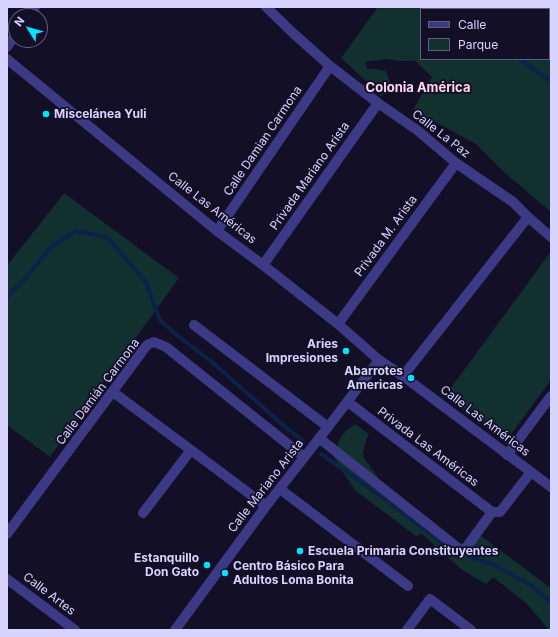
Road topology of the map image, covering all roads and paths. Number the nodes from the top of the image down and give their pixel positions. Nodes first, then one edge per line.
1 (266, 7) edge
2 (7, 59) edge
3 (330, 66) junction
4 (378, 103) junction
5 (456, 163) junction
6 (528, 217) junction
7 (218, 231) junction
8 (551, 237) edge
9 (263, 265) junction
10 (338, 324) junction
11 (194, 325) dead end
12 (379, 360) junction
13 (403, 376) junction
14 (113, 392) junction
15 (551, 396) edge
16 (348, 402) junction
17 (328, 427) junction
18 (319, 438) junction
19 (191, 450) junction
20 (507, 455) junction
21 (304, 457) junction
22 (531, 472) junction
23 (551, 487) edge
24 (280, 488) junction
25 (266, 506) junction
26 (492, 512) junction
27 (144, 513) dead end
28 (7, 534) edge
29 (7, 579) edge
30 (408, 586) dead end
31 (75, 630) edge
32 (174, 630) edge
33 (408, 630) edge
34 (471, 630) edge

1 - 3 street, Calle La Paz
2 - 7 street, Calle Las Américas
3 - 4 street, Calle La Paz
3 - 7 street, Calle Damian Carmona
4 - 5 street, Calle La Paz
4 - 9 street, Privada Mariano Arista
5 - 6 street, Calle La Paz
5 - 10 street, Privada M. Arista
6 - 8 street
6 - 13 street
7 - 9 street, Calle Las Américas
9 - 10 street, Calle Las Américas
10 - 12 street, Calle Las Américas
11 - 17 street
12 - 13 street, Calle Las Américas
12 - 16 street, Calle Mariano Arista
13 - 20 street, Calle Las Américas
14 - 19 street
14 - 21 street, Calle Damián Carmona
14 - 28 street, Calle Damián Carmona
15 - 20 street
16 - 17 street, Calle Mariano Arista
16 - 26 street, Privada Las Américas
17 - 18 street, Calle Mariano Arista
18 - 21 street, Calle Mariano Arista
18 - 26 street
19 - 25 street
19 - 27 street
20 - 22 street, Calle Las Américas
21 - 24 street, Calle Mariano Arista
22 - 23 street, Calle Las Américas
22 - 26 street
24 - 25 street, Calle Mariano Arista
24 - 30 street
25 - 32 street, Calle Mariano Arista
29 - 31 street, Calle Artes
33 - 34 street

